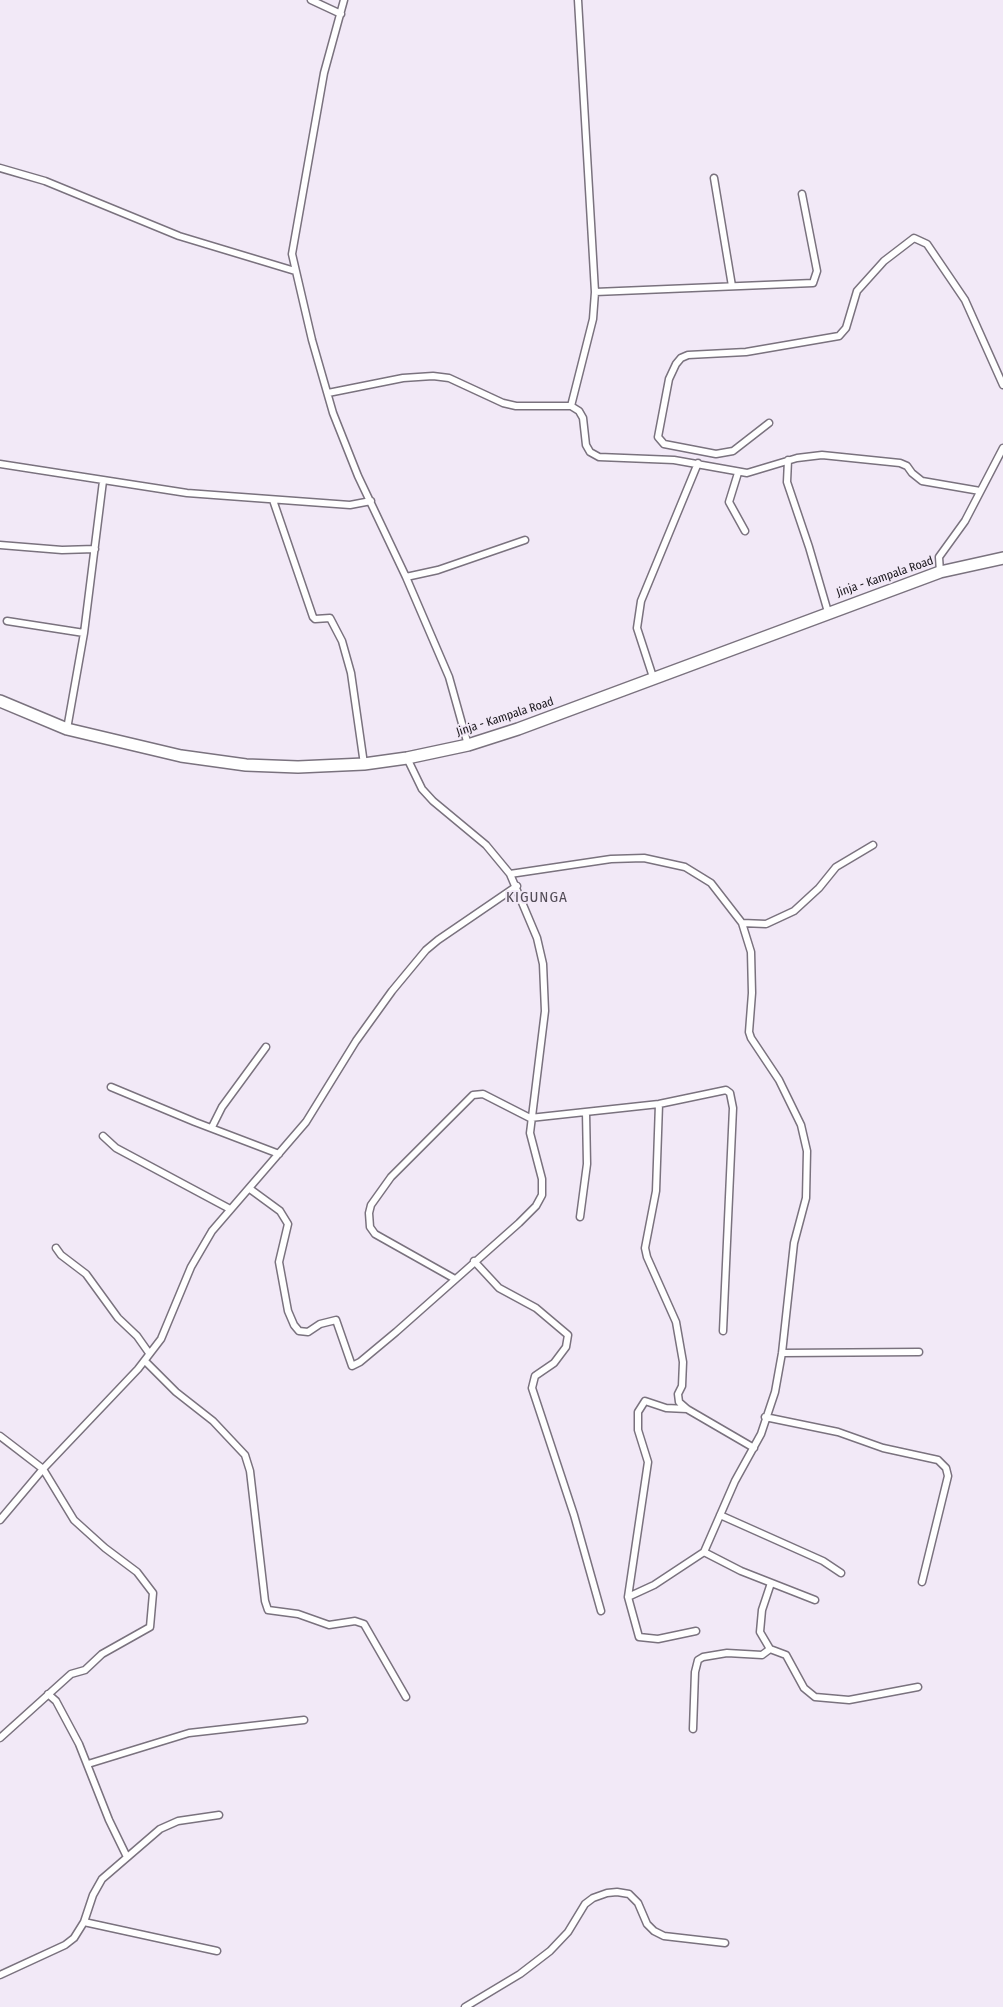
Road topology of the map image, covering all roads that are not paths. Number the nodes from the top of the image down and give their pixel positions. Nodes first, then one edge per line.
1 (310, 0) edge
2 (344, 0) edge
3 (578, 0) edge
4 (341, 14) junction
5 (0, 168) edge
6 (714, 178) dead end
7 (802, 194) dead end
8 (295, 271) junction
9 (732, 286) junction
10 (595, 292) junction
11 (1003, 385) edge
12 (328, 393) junction
13 (571, 406) junction
14 (769, 423) dead end
15 (1003, 448) edge
16 (788, 460) junction
17 (0, 464) edge
18 (698, 464) junction
19 (738, 472) junction
20 (103, 481) junction
21 (980, 491) junction
22 (273, 500) junction
23 (371, 501) junction
24 (745, 531) dead end
25 (525, 540) dead end
26 (0, 545) edge
27 (95, 549) junction
28 (1003, 558) edge
29 (940, 572) junction
30 (406, 577) junction
31 (828, 612) junction
32 (7, 621) dead end
33 (84, 633) junction
34 (652, 677) junction
35 (0, 701) edge
36 (67, 730) junction
37 (468, 745) junction
38 (407, 758) junction
39 (364, 764) junction
40 (873, 845) dead end
41 (510, 874) junction
42 (517, 886) junction
43 (742, 923) junction
44 (266, 1047) dead end
45 (111, 1087) dead end
46 (659, 1104) junction
47 (586, 1112) junction
48 (530, 1118) junction
49 (212, 1127) junction
50 (103, 1136) dead end
51 (279, 1154) junction
52 (250, 1189) junction
53 (230, 1209) junction
54 (580, 1217) dead end
55 (56, 1248) dead end
56 (474, 1261) junction
57 (455, 1279) junction
58 (723, 1331) dead end
59 (919, 1352) dead end
60 (149, 1353) junction
61 (782, 1353) junction
62 (145, 1361) junction
63 (687, 1409) junction
64 (765, 1417) junction
65 (0, 1436) edge
66 (754, 1448) junction
67 (42, 1469) junction
68 (720, 1515) junction
69 (0, 1520) edge
70 (704, 1552) junction
71 (841, 1573) dead end
72 (922, 1582) dead end
73 (771, 1583) junction
74 (628, 1597) junction
75 (815, 1600) dead end
76 (601, 1611) dead end
77 (696, 1632) dead end
78 (770, 1649) junction
79 (918, 1687) dead end
80 (48, 1694) junction
81 (406, 1697) dead end
82 (304, 1720) dead end
83 (693, 1729) dead end
84 (0, 1738) edge
85 (88, 1764) junction
86 (219, 1815) dead end
87 (127, 1857) junction
88 (84, 1922) junction
89 (725, 1943) dead end
90 (217, 1951) dead end
91 (0, 1975) edge
92 (465, 2007) edge

1 - 4 street
2 - 4 street
3 - 10 street
4 - 8 street
5 - 8 street
6 - 9 street
7 - 9 street
8 - 12 street
9 - 10 street
10 - 13 street
11 - 14 street
12 - 13 street
12 - 23 street
13 - 18 street
15 - 21 street
16 - 19 street
16 - 21 street
16 - 31 street
17 - 20 street
18 - 19 street
18 - 34 street
19 - 24 street
20 - 22 street
20 - 27 street
21 - 29 street
22 - 23 street
22 - 39 street
23 - 30 street
25 - 30 street
26 - 27 street
27 - 33 street
28 - 29 highway, Jinja - Kampala Road
29 - 31 highway, Jinja - Kampala Road
30 - 37 street
31 - 34 highway, Jinja - Kampala Road
32 - 33 street
33 - 36 street
34 - 37 highway, Jinja - Kampala Road
35 - 36 highway, Jinja - Kampala Road
36 - 39 highway, Jinja - Kampala Road
37 - 38 highway, Jinja - Kampala Road
38 - 39 highway, Jinja - Kampala Road
38 - 41 street
40 - 43 street
41 - 42 street
41 - 43 street
42 - 48 street
42 - 51 street
43 - 61 street
44 - 49 street
45 - 49 street
46 - 47 street
46 - 58 street
46 - 63 street
47 - 48 street
47 - 54 street
48 - 56 street
48 - 57 street
49 - 51 street
50 - 53 street
51 - 52 street
52 - 53 street
52 - 57 street
53 - 60 street
55 - 60 street
56 - 57 street
56 - 76 street
59 - 61 street
60 - 62 street
61 - 64 street
62 - 67 street
62 - 81 street
63 - 66 street
63 - 74 street
64 - 66 street
64 - 72 street
65 - 67 street
66 - 68 street
67 - 69 street
67 - 80 street
68 - 70 street
68 - 71 street
70 - 73 street
70 - 74 street
73 - 75 street
73 - 78 street
74 - 77 street
78 - 79 street
78 - 83 street
80 - 84 street
80 - 85 street
82 - 85 street
85 - 87 street
86 - 87 street
87 - 88 street
88 - 90 street
88 - 91 street
89 - 92 street

